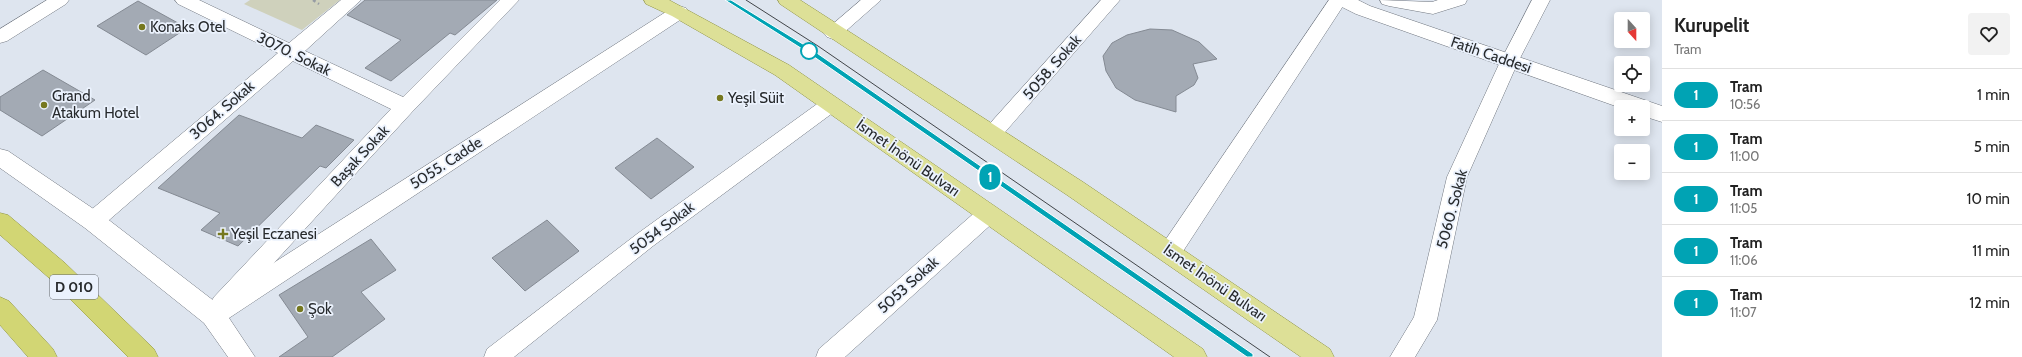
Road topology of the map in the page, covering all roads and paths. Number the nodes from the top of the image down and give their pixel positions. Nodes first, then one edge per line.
1 (60, 0) edge
2 (184, 0) edge
3 (352, 0) edge
4 (510, 0) edge
5 (653, 0) edge
6 (787, 0) edge
7 (872, 0) edge
8 (1111, 0) edge
9 (1338, 0) edge
10 (1343, 0) edge
11 (1389, 0) edge
12 (1458, 0) edge
13 (1541, 0) edge
14 (679, 12) junction
15 (833, 33) junction
16 (0, 37) edge
17 (290, 53) junction
18 (1509, 62) junction
19 (1621, 100) edge
20 (831, 104) junction
21 (405, 107) junction
22 (1650, 110) edge
23 (1662, 114) edge
24 (992, 134) junction
25 (0, 157) edge
26 (988, 214) junction
27 (93, 221) junction
28 (0, 222) edge
29 (1170, 252) junction
30 (0, 308) edge
31 (212, 315) junction
32 (44, 357) edge
33 (145, 357) edge
34 (242, 357) edge
35 (496, 357) edge
36 (828, 357) edge
37 (1194, 357) edge
38 (1321, 357) edge
39 (1402, 357) edge

1 - 16 street
2 - 17 street, 3070. Sokak
3 - 17 street, 3064. Sokak
4 - 21 street, Başak Sokak
5 - 14 main road, İsmet İnönü Bulvarı
6 - 15 main road, İsmet İnönü Bulvarı
7 - 15 street
8 - 24 street, 5058. Sokak
9 - 29 street
10 - 18 street, Fatih Caddesi
11 - 12 street
13 - 18 street, 5060. Sokak
14 - 20 main road, İsmet İnönü Bulvarı
14 - 31 street, 5055. Cadde
15 - 24 main road, İsmet İnönü Bulvarı
17 - 21 street, 3070. Sokak
17 - 27 street, 3064. Sokak
18 - 19 street, Fatih Caddesi
18 - 39 street, 5060. Sokak
20 - 26 main road, İsmet İnönü Bulvarı
20 - 35 street, 5054 Sokak
21 - 31 street, Başak Sokak
22 - 23 street, Fatih Caddesi
24 - 29 main road, İsmet İnönü Bulvarı
25 - 27 street
26 - 36 street, 5053 Sokak
26 - 37 main road, İsmet İnönü Bulvarı
27 - 31 street
28 - 33 highway, D 010
29 - 38 main road, İsmet İnönü Bulvarı
30 - 32 highway
31 - 34 street

